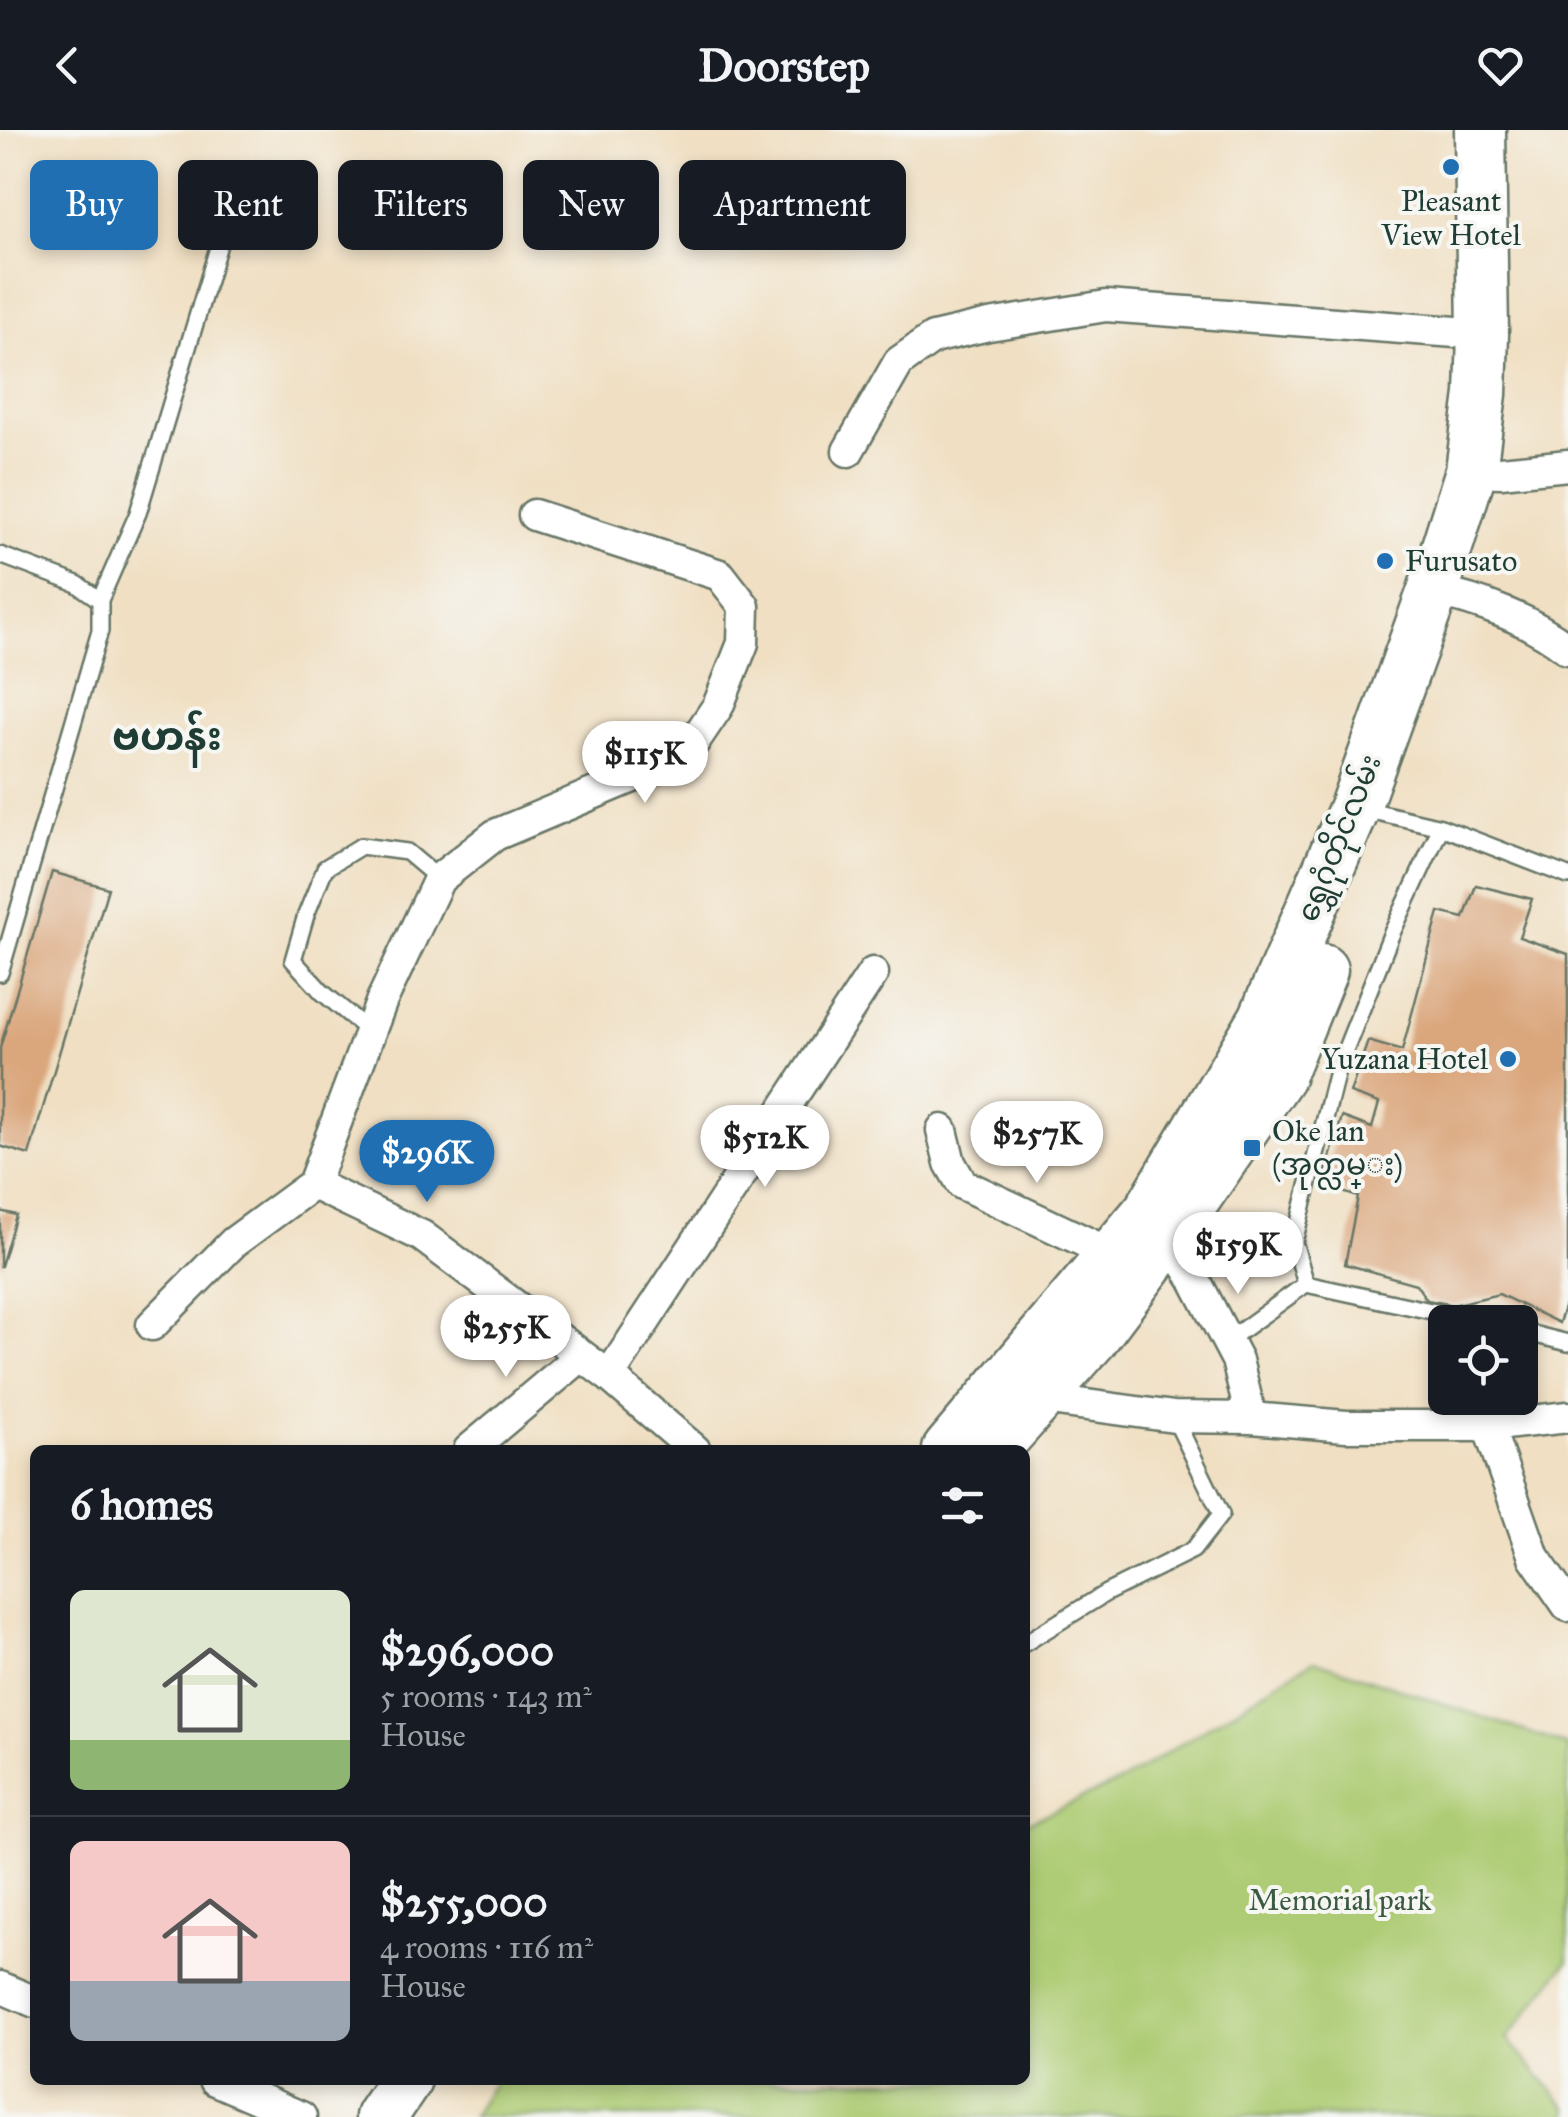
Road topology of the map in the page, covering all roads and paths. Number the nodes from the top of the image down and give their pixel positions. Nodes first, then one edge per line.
1 (1480, 130) edge
2 (1510, 130) edge
3 (217, 250) edge
4 (1483, 334) junction
5 (848, 452) dead end
6 (1568, 465) edge
7 (1486, 471) junction
8 (534, 516) dead end
9 (0, 555) edge
10 (1447, 594) junction
11 (100, 600) junction
12 (1568, 649) edge
13 (1370, 811) junction
14 (1440, 827) junction
15 (1568, 876) edge
16 (439, 879) junction
17 (0, 973) edge
18 (873, 973) dead end
19 (370, 1032) junction
20 (942, 1130) dead end
21 (313, 1184) junction
22 (1144, 1243) junction
23 (1306, 1284) junction
24 (1428, 1310) edge
25 (152, 1325) dead end
26 (1538, 1336) edge
27 (1227, 1341) junction
28 (1568, 1342) edge
29 (582, 1356) junction
30 (609, 1376) junction
31 (1018, 1396) junction
32 (1174, 1416) junction
33 (1568, 1417) edge
34 (1252, 1418) junction
35 (1488, 1426) junction
36 (475, 1445) edge
37 (689, 1445) edge
38 (954, 1445) edge
39 (996, 1445) edge
40 (1568, 1606) edge
41 (1030, 1639) edge
42 (0, 1987) edge
43 (30, 2000) edge
44 (227, 2085) edge
45 (365, 2085) edge
46 (403, 2085) edge
47 (301, 2117) edge
48 (344, 2117) edge
49 (381, 2117) edge

1 - 4 main road, ရွှေဂုံတိုင်လမ်း
2 - 7 main road, ရွှေဂုံတိုင်လမ်း
3 - 11 lane
4 - 5 street
4 - 7 main road, ရွှေဂုံတိုင်လမ်း
6 - 7 street
7 - 10 main road, ရွှေဂုံတိုင်လမ်း
8 - 16 street
9 - 11 lane
10 - 12 street
10 - 13 main road, ရွှေဂုံတိုင်လမ်း
11 - 17 lane
13 - 14 lane
13 - 22 main road, ရွှေဂုံတိုင်လမ်း
14 - 15 lane
14 - 23 lane
16 - 19 street
16 - 19 lane
18 - 30 street
19 - 21 street
20 - 22 street
21 - 25 street
21 - 29 street
22 - 27 street
22 - 31 main road, ရွှေဂုံတိုင်လမ်း
23 - 24 lane
23 - 27 lane
26 - 28 lane
27 - 34 street
29 - 30 street
29 - 36 street
30 - 37 street
31 - 32 street
31 - 38 main road, ရွှေဂုံတိုင်လမ်း
31 - 39 main road, ရွှေဂုံတိုင်လမ်း
32 - 34 street
32 - 41 lane
33 - 35 street
34 - 35 street
35 - 40 street
42 - 43 street
44 - 47 street
45 - 48 main road
46 - 49 main road

